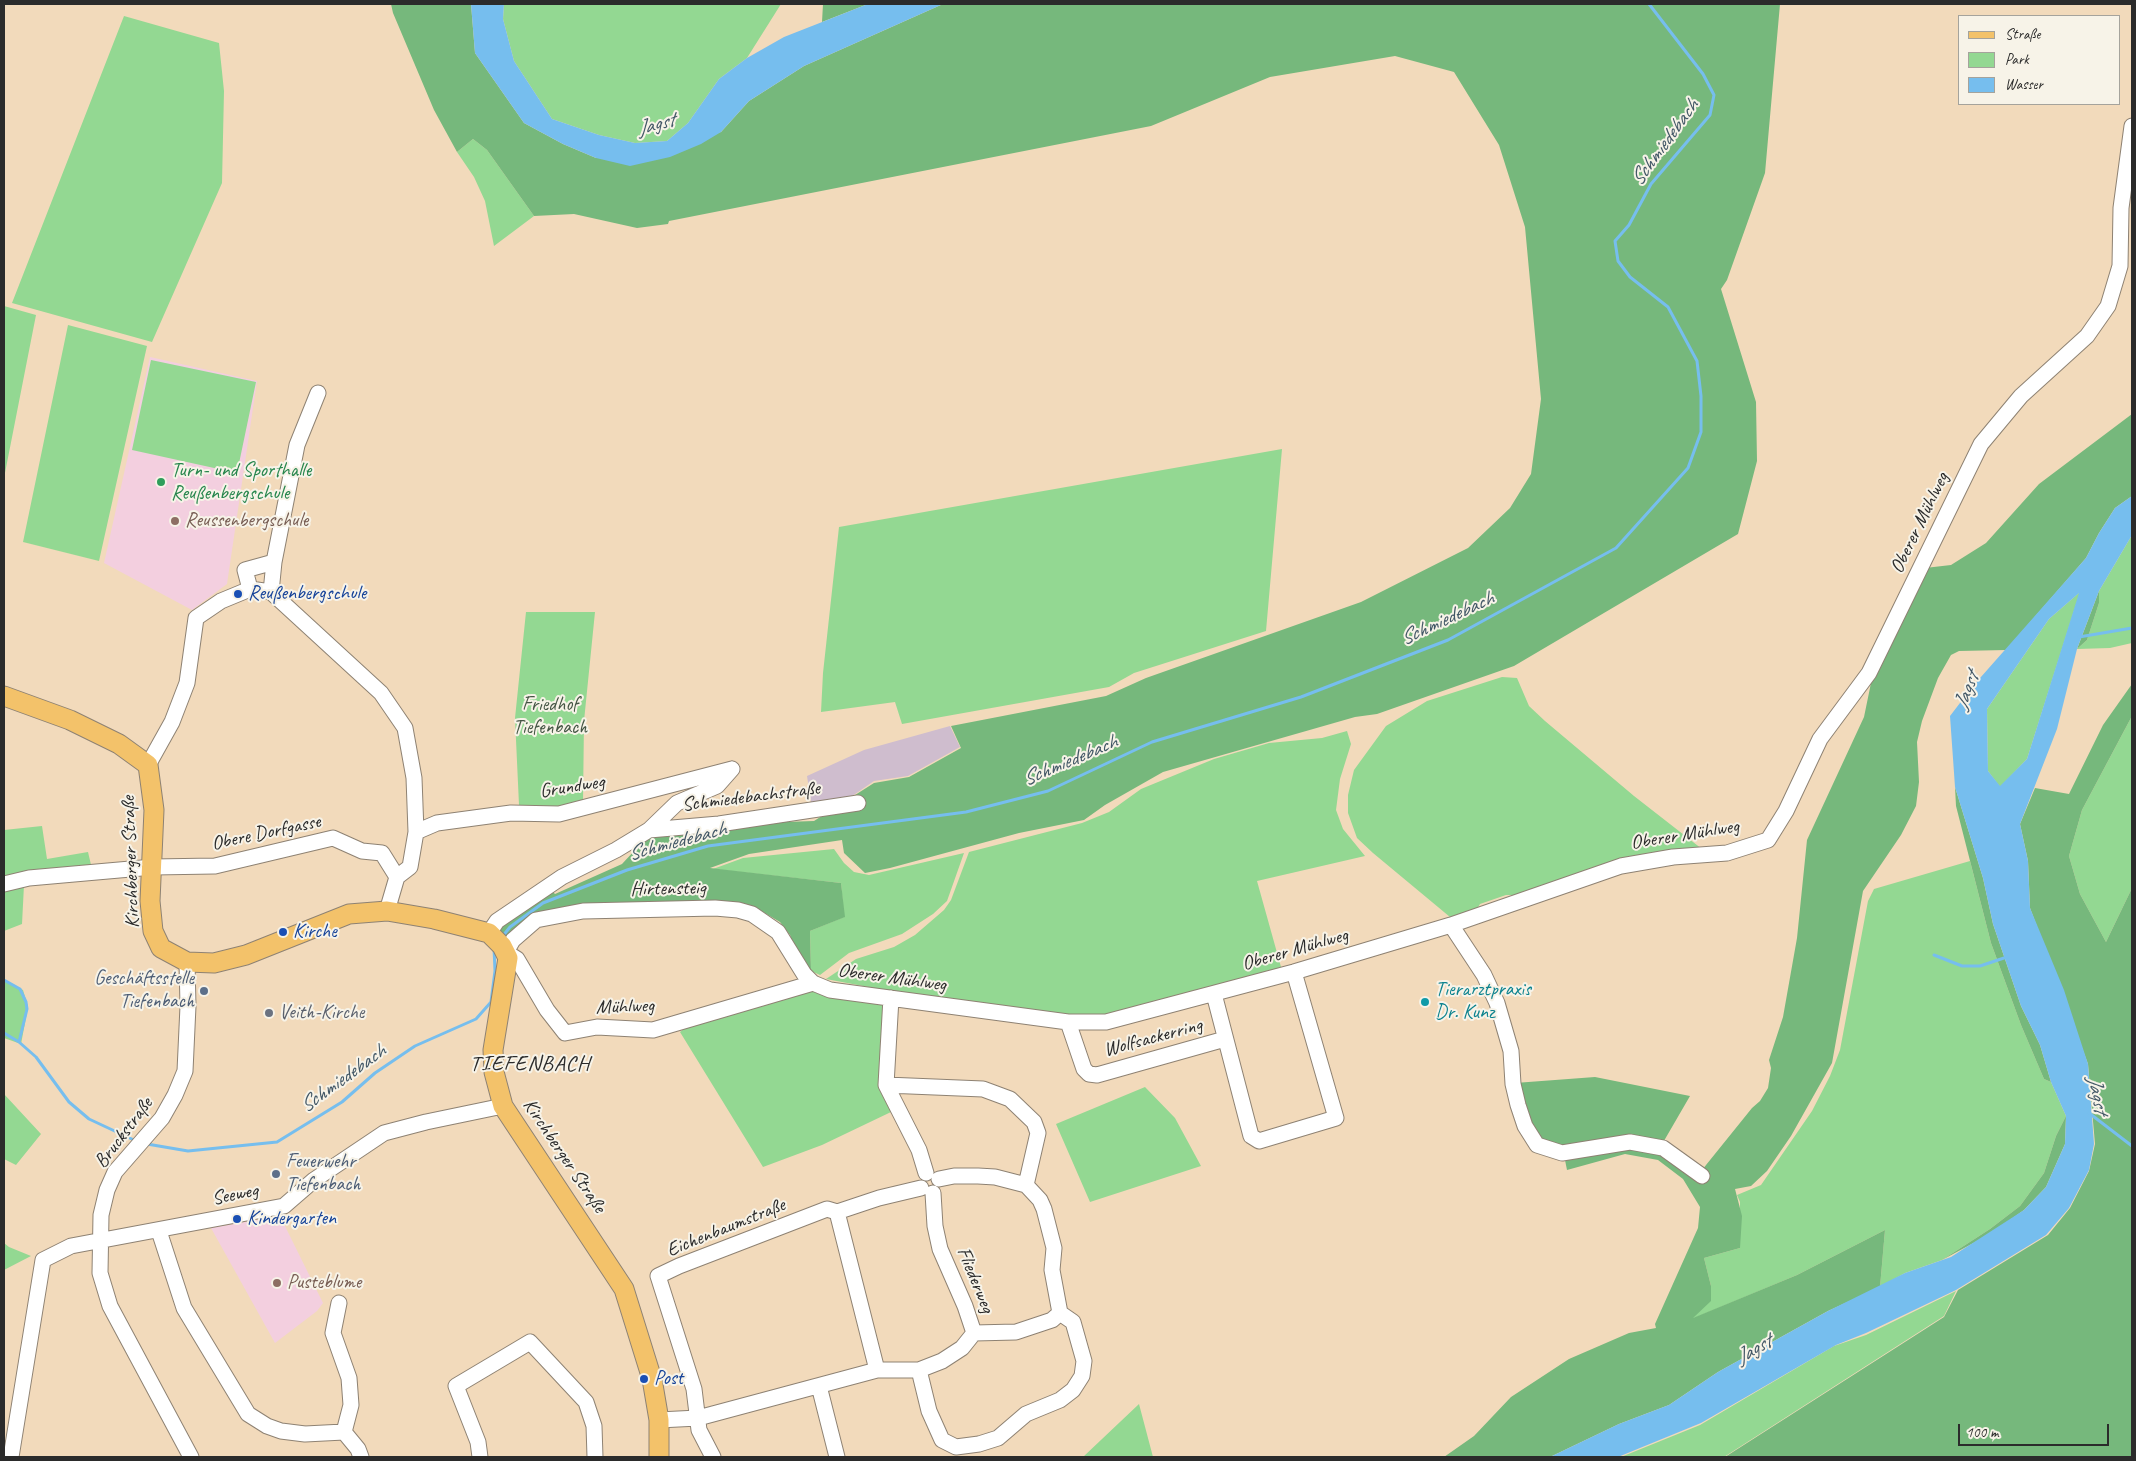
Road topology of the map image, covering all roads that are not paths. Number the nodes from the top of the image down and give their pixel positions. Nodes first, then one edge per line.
1 (2132, 126) edge
2 (318, 393) dead end
3 (274, 562) junction
4 (250, 589) junction
5 (271, 592) junction
6 (4, 696) edge
7 (148, 765) junction
8 (732, 768) joint
9 (858, 803) dead end
10 (649, 830) junction
11 (416, 832) junction
12 (153, 867) junction
13 (397, 877) junction
14 (4, 884) edge
15 (387, 911) junction
16 (1450, 925) junction
17 (498, 942) junction
18 (187, 962) junction
19 (1294, 972) junction
20 (813, 983) junction
21 (1214, 994) junction
22 (891, 998) junction
23 (1068, 1022) junction
24 (1225, 1039) junction
25 (886, 1085) junction
26 (503, 1106) junction
27 (1702, 1176) dead end
28 (930, 1183) junction
29 (1026, 1185) junction
30 (837, 1212) junction
31 (159, 1231) junction
32 (100, 1239) junction
33 (339, 1303) dead end
34 (1060, 1313) junction
35 (974, 1333) junction
36 (877, 1370) junction
37 (919, 1370) junction
38 (819, 1386) junction
39 (698, 1418) junction
40 (659, 1420) junction
41 (344, 1432) junction
42 (11, 1457) edge
43 (191, 1457) edge
44 (361, 1457) edge
45 (480, 1457) edge
46 (595, 1457) edge
47 (659, 1457) edge
48 (713, 1457) edge
49 (837, 1457) edge

1 - 16 street, Oberer Mühlweg
2 - 3 street
3 - 4 street
3 - 5 street
4 - 5 street
4 - 7 street
5 - 11 street
6 - 7 main road
7 - 12 main road, Kirchberger Straße
8 - 10 street, Schmiedebachstraße
8 - 11 street, Grundweg
9 - 10 street, Schmiedebachstraße
10 - 17 street, Schmiedebachstraße
11 - 13 street
12 - 13 street, Obere Dorfgasse
12 - 14 street
12 - 18 main road, Kirchberger Straße
13 - 15 street
15 - 17 main road, Kirchberger Straße
15 - 18 main road, Kirchberger Straße
16 - 19 street, Oberer Mühlweg
16 - 27 street
17 - 20 street, Hirtensteig
17 - 20 street, Mühlweg
17 - 26 main road, Kirchberger Straße
18 - 32 street, Bruckstraße
19 - 21 street, Oberer Mühlweg
19 - 24 street
20 - 22 street, Oberer Mühlweg
21 - 23 street, Oberer Mühlweg
21 - 24 street
22 - 23 street, Oberer Mühlweg
22 - 25 street
23 - 24 street, Wolfsackerring
25 - 28 street, Fliederweg
25 - 29 street
26 - 31 street, Seeweg
26 - 40 main road, Kirchberger Straße
28 - 29 street, Eichenbaumstraße
28 - 30 street, Eichenbaumstraße
28 - 35 street, Fliederweg
29 - 34 street
30 - 36 street
30 - 39 street, Eichenbaumstraße
31 - 32 street, Seeweg
31 - 41 street
32 - 42 street, Seeweg
32 - 43 street, Bruckstraße
33 - 41 street
34 - 35 street
34 - 37 street
35 - 37 street, Fliederweg
36 - 37 street, Fliederweg
36 - 38 street, Fliederweg
38 - 39 street, Fliederweg
38 - 49 street
39 - 40 street, Fliederweg
39 - 48 street
40 - 47 main road, Kirchberger Straße
41 - 44 street
45 - 46 street

